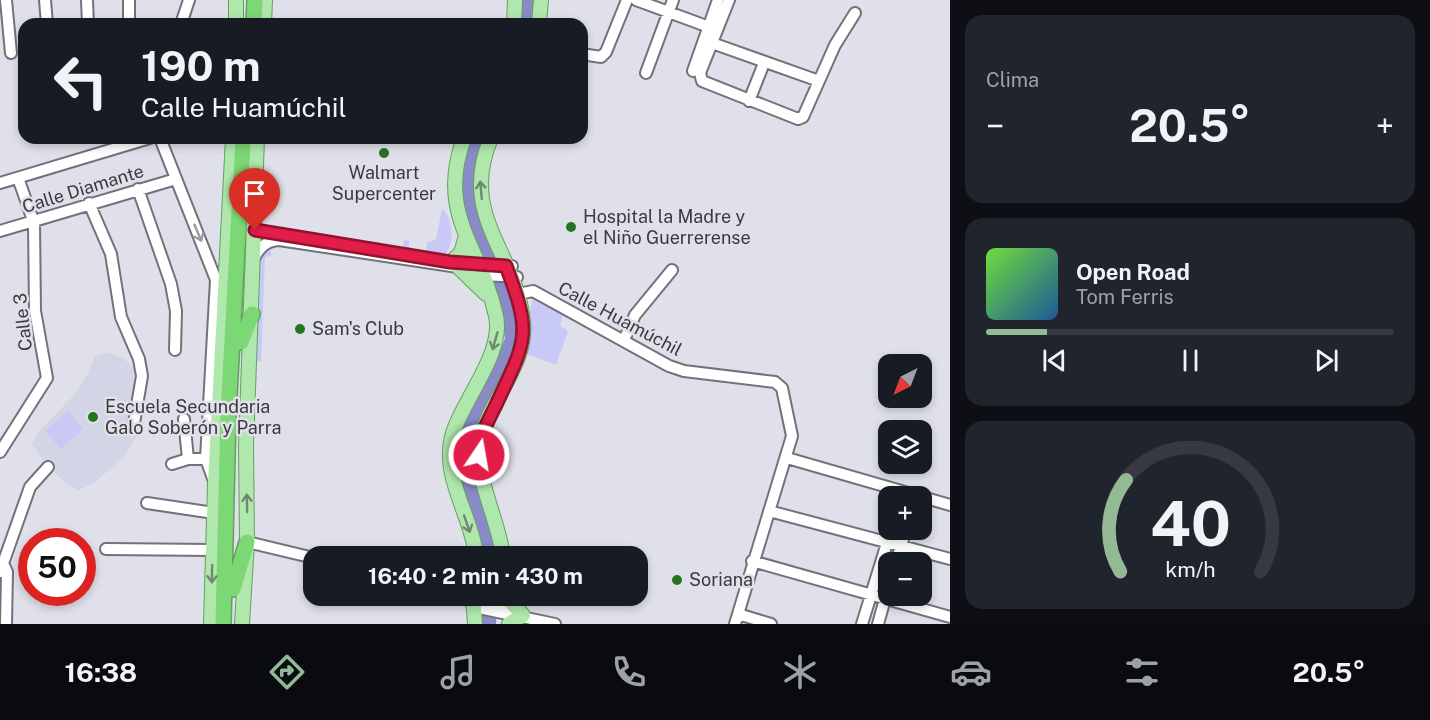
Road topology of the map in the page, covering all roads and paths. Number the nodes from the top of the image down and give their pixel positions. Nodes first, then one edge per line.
1 (6, 0) edge
2 (45, 0) edge
3 (87, 0) edge
4 (129, 0) edge
5 (189, 0) edge
6 (236, 0) edge
7 (248, 0) edge
8 (255, 0) edge
9 (265, 0) edge
10 (515, 0) edge
11 (541, 0) edge
12 (627, 0) edge
13 (636, 0) edge
14 (673, 0) edge
15 (718, 0) edge
16 (729, 0) edge
17 (669, 12) junction
18 (855, 14) dead end
19 (46, 18) edge
20 (88, 18) edge
21 (129, 18) edge
22 (183, 18) edge
23 (236, 18) edge
24 (247, 18) edge
25 (254, 18) edge
26 (264, 18) edge
27 (514, 18) edge
28 (540, 18) edge
29 (709, 27) junction
30 (712, 43) junction
31 (10, 53) dead end
32 (588, 55) edge
33 (764, 63) junction
34 (693, 71) dead end
35 (646, 73) dead end
36 (819, 81) junction
37 (749, 101) junction
38 (130, 144) edge
39 (162, 144) edge
40 (232, 144) edge
41 (243, 144) edge
42 (251, 144) edge
43 (257, 144) edge
44 (462, 144) edge
45 (489, 144) edge
46 (18, 178) junction
47 (176, 179) junction
48 (1, 180) edge
49 (138, 189) junction
50 (89, 203) junction
51 (34, 223) junction
52 (255, 230) junction
53 (0, 231) edge
54 (466, 236) junction
55 (254, 258) junction
56 (454, 265) junction
57 (481, 270) junction
58 (672, 270) dead end
59 (512, 271) junction
60 (523, 293) junction
61 (491, 300) junction
62 (252, 314) junction
63 (524, 337) junction
64 (624, 340) junction
65 (241, 342) junction
66 (176, 350) dead end
67 (184, 419) dead end
68 (134, 423) dead end
69 (0, 452) edge
70 (787, 458) junction
71 (188, 459) junction
72 (206, 459) junction
73 (172, 464) dead end
74 (48, 467) dead end
75 (215, 484) junction
76 (878, 487) edge
77 (932, 500) edge
78 (147, 503) dead end
79 (950, 505) edge
80 (769, 512) junction
81 (214, 513) junction
82 (903, 540) edge
83 (247, 542) junction
84 (887, 542) junction
85 (901, 545) junction
86 (473, 546) edge
87 (500, 546) edge
88 (106, 549) dead end
89 (212, 550) junction
90 (899, 552) edge
91 (303, 555) edge
92 (950, 559) edge
93 (752, 561) junction
94 (2, 570) edge
95 (229, 593) junction
96 (872, 593) junction
97 (878, 593) edge
98 (478, 606) edge
99 (882, 606) edge
100 (922, 606) edge
101 (503, 609) edge
102 (523, 615) junction
103 (950, 617) edge
104 (736, 619) edge
105 (6, 624) edge
106 (211, 624) edge
107 (221, 624) edge
108 (230, 624) edge
109 (242, 624) edge
110 (555, 624) edge
111 (771, 624) edge
112 (862, 624) edge
113 (878, 624) edge

1 - 31 street
2 - 19 street
3 - 20 street
4 - 21 street
5 - 22 street
6 - 23 main road
7 - 24 highway
8 - 25 highway
9 - 26 main road
10 - 27 main road
11 - 28 main road
12 - 32 street
13 - 17 street
14 - 17 street
15 - 29 street
16 - 30 street
17 - 29 street
17 - 35 street
18 - 36 street
29 - 34 street
30 - 33 street
30 - 37 street
33 - 36 street
33 - 37 street
36 - 37 street
38 - 46 street
39 - 47 street
40 - 75 main road
41 - 95 highway
42 - 65 highway
43 - 52 main road
44 - 54 main road
59 -> 45 main road
46 - 48 street
46 - 51 street, Calle 3
47 - 49 street, Calle Diamante
47 -> 72 street
49 - 50 street, Calle Diamante
49 - 66 street
50 - 51 street, Calle Diamante
50 - 68 street
51 - 53 street, Calle Diamante
51 - 69 street, Calle 3
52 - 55 main road
52 - 56 street
54 - 56 main road
54 - 57 main road
55 - 56 street
55 - 62 main road
56 - 57 street
56 - 61 main road
57 - 59 street
57 - 61 main road
58 - 64 street
59 - 60 street
59 - 63 main road
60 - 63 street
60 - 64 street, Calle Huamúchil
61 -> 86 main road
62 - 65 highway
83 -> 62 main road
63 - 87 main road
64 - 70 street, Calle Huamúchil
65 - 95 highway
67 - 71 street
70 - 76 street
70 - 80 street
71 - 72 street
71 - 73 street
72 - 75 street
74 - 94 street
75 - 81 main road
77 - 79 street
78 - 81 street
80 - 84 street
80 - 93 street
81 - 89 main road
82 - 85 street
83 - 91 street
83 - 95 highway
83 - 109 main road
84 - 85 street
84 - 96 street
85 - 90 street
85 - 92 street
88 - 89 street
89 -> 106 main road
93 - 96 street
93 - 104 street
94 - 105 street
95 - 107 highway
95 - 108 highway
96 - 97 street
96 - 112 street
98 - 101 street
99 - 113 street
100 - 103 street
101 - 102 main road
101 - 102 main road
102 - 110 street
104 - 111 street

